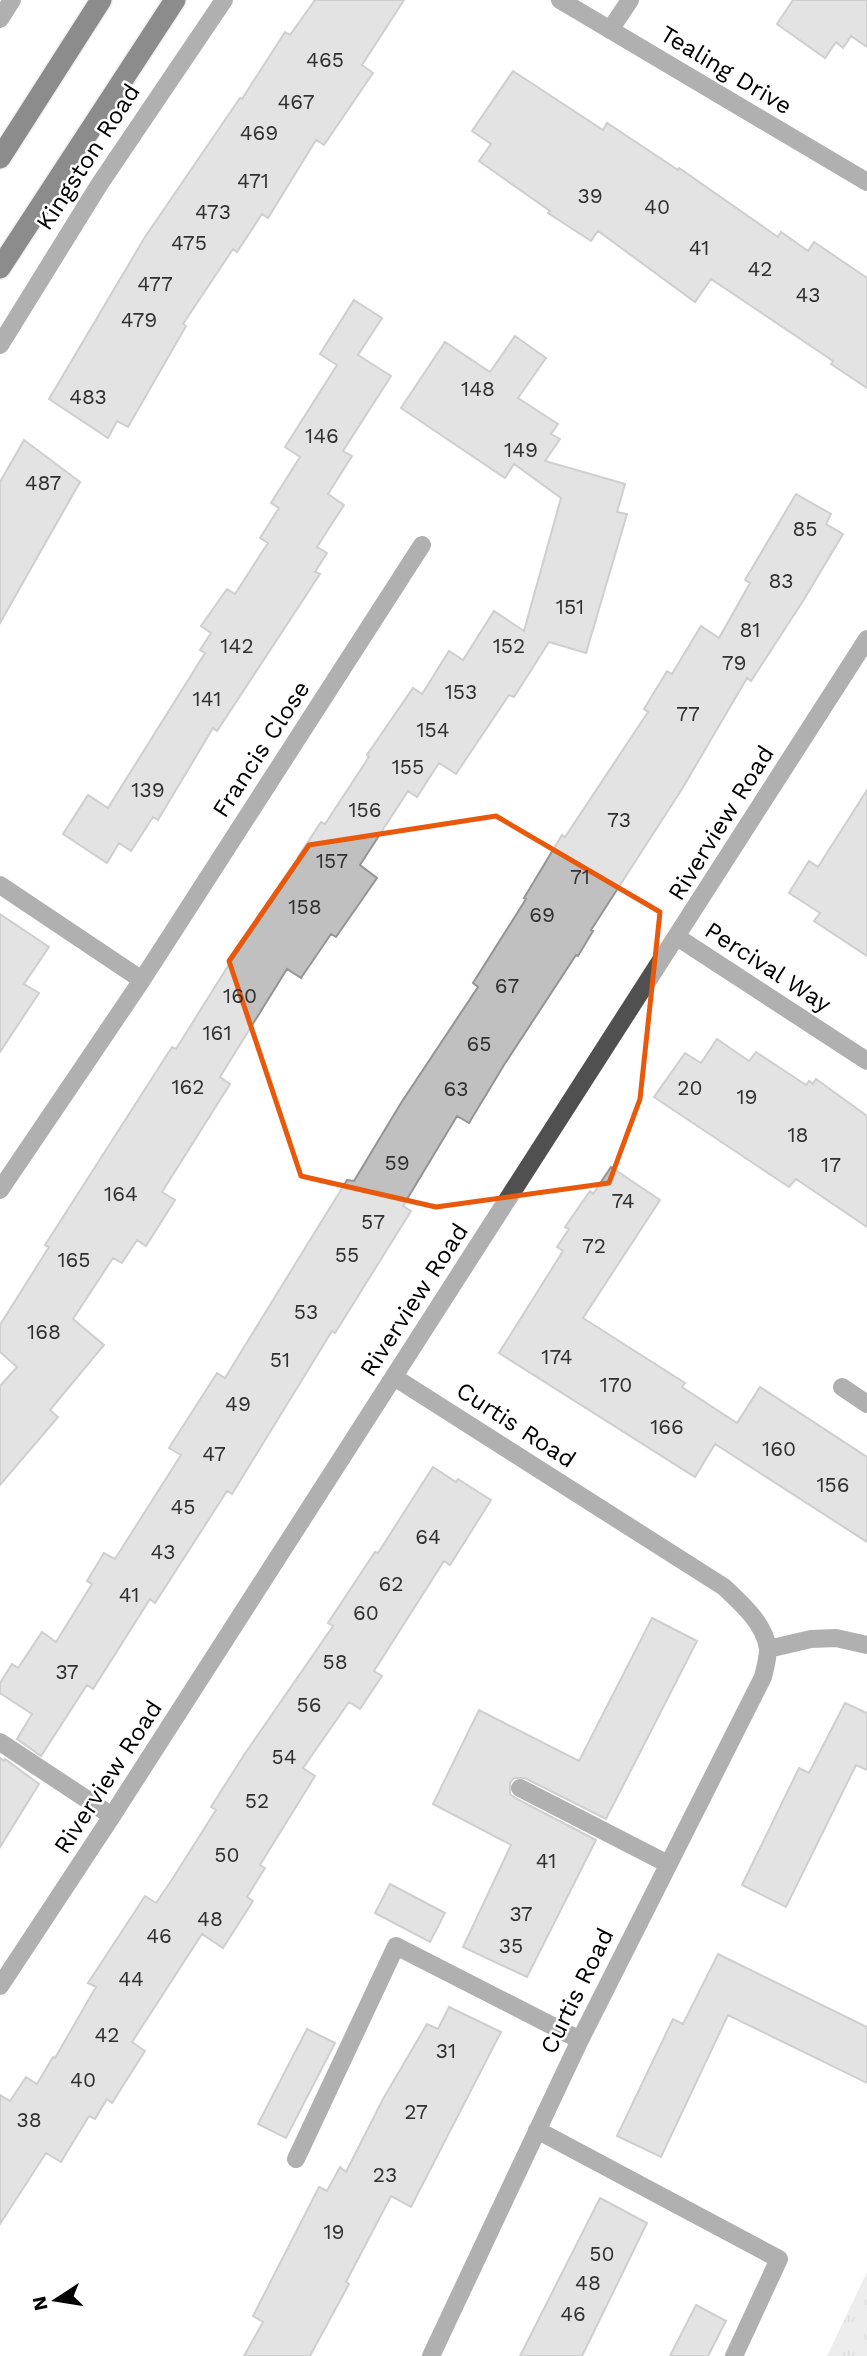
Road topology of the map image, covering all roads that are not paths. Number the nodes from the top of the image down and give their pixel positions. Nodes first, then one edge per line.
1 (12, 0) edge
2 (101, 0) edge
3 (175, 0) edge
4 (224, 0) edge
5 (559, 0) edge
6 (630, 0) edge
7 (0, 19) edge
8 (610, 30) junction
9 (0, 158) edge
10 (867, 182) edge
11 (0, 268) edge
12 (0, 345) edge
13 (422, 545) dead end
14 (867, 639) edge
15 (0, 885) edge
16 (677, 937) junction
17 (142, 980) junction
18 (867, 1061) edge
19 (0, 1190) edge
20 (394, 1377) junction
21 (842, 1387) dead end
22 (867, 1404) edge
23 (867, 1645) edge
24 (768, 1649) junction
25 (0, 1742) edge
26 (520, 1788) dead end
27 (112, 1816) junction
28 (668, 1864) junction
29 (0, 1986) edge
30 (580, 2040) junction
31 (537, 2130) junction
32 (296, 2159) dead end
33 (431, 2356) edge
34 (734, 2356) edge

1 - 7 street
2 - 9 highway
3 - 11 highway, Kingston Road
4 - 12 street, Kingston Road
5 - 8 street, Tealing Drive
6 - 8 street
8 - 10 street, Tealing Drive
13 - 17 street, Francis Close
14 - 16 street, Riverview Road
15 - 17 street
16 - 18 street, Percival Way
16 - 20 street, Riverview Road
17 - 19 street, Francis Close
20 - 24 street, Curtis Road
20 - 27 street, Riverview Road
21 - 22 street
23 - 24 street
24 - 28 street, Curtis Road
25 - 27 street
26 - 28 street
27 - 29 street, Riverview Road
28 - 30 street, Curtis Road
30 - 31 street, Curtis Road
30 - 32 street
31 - 33 street, Curtis Road
31 - 34 street

